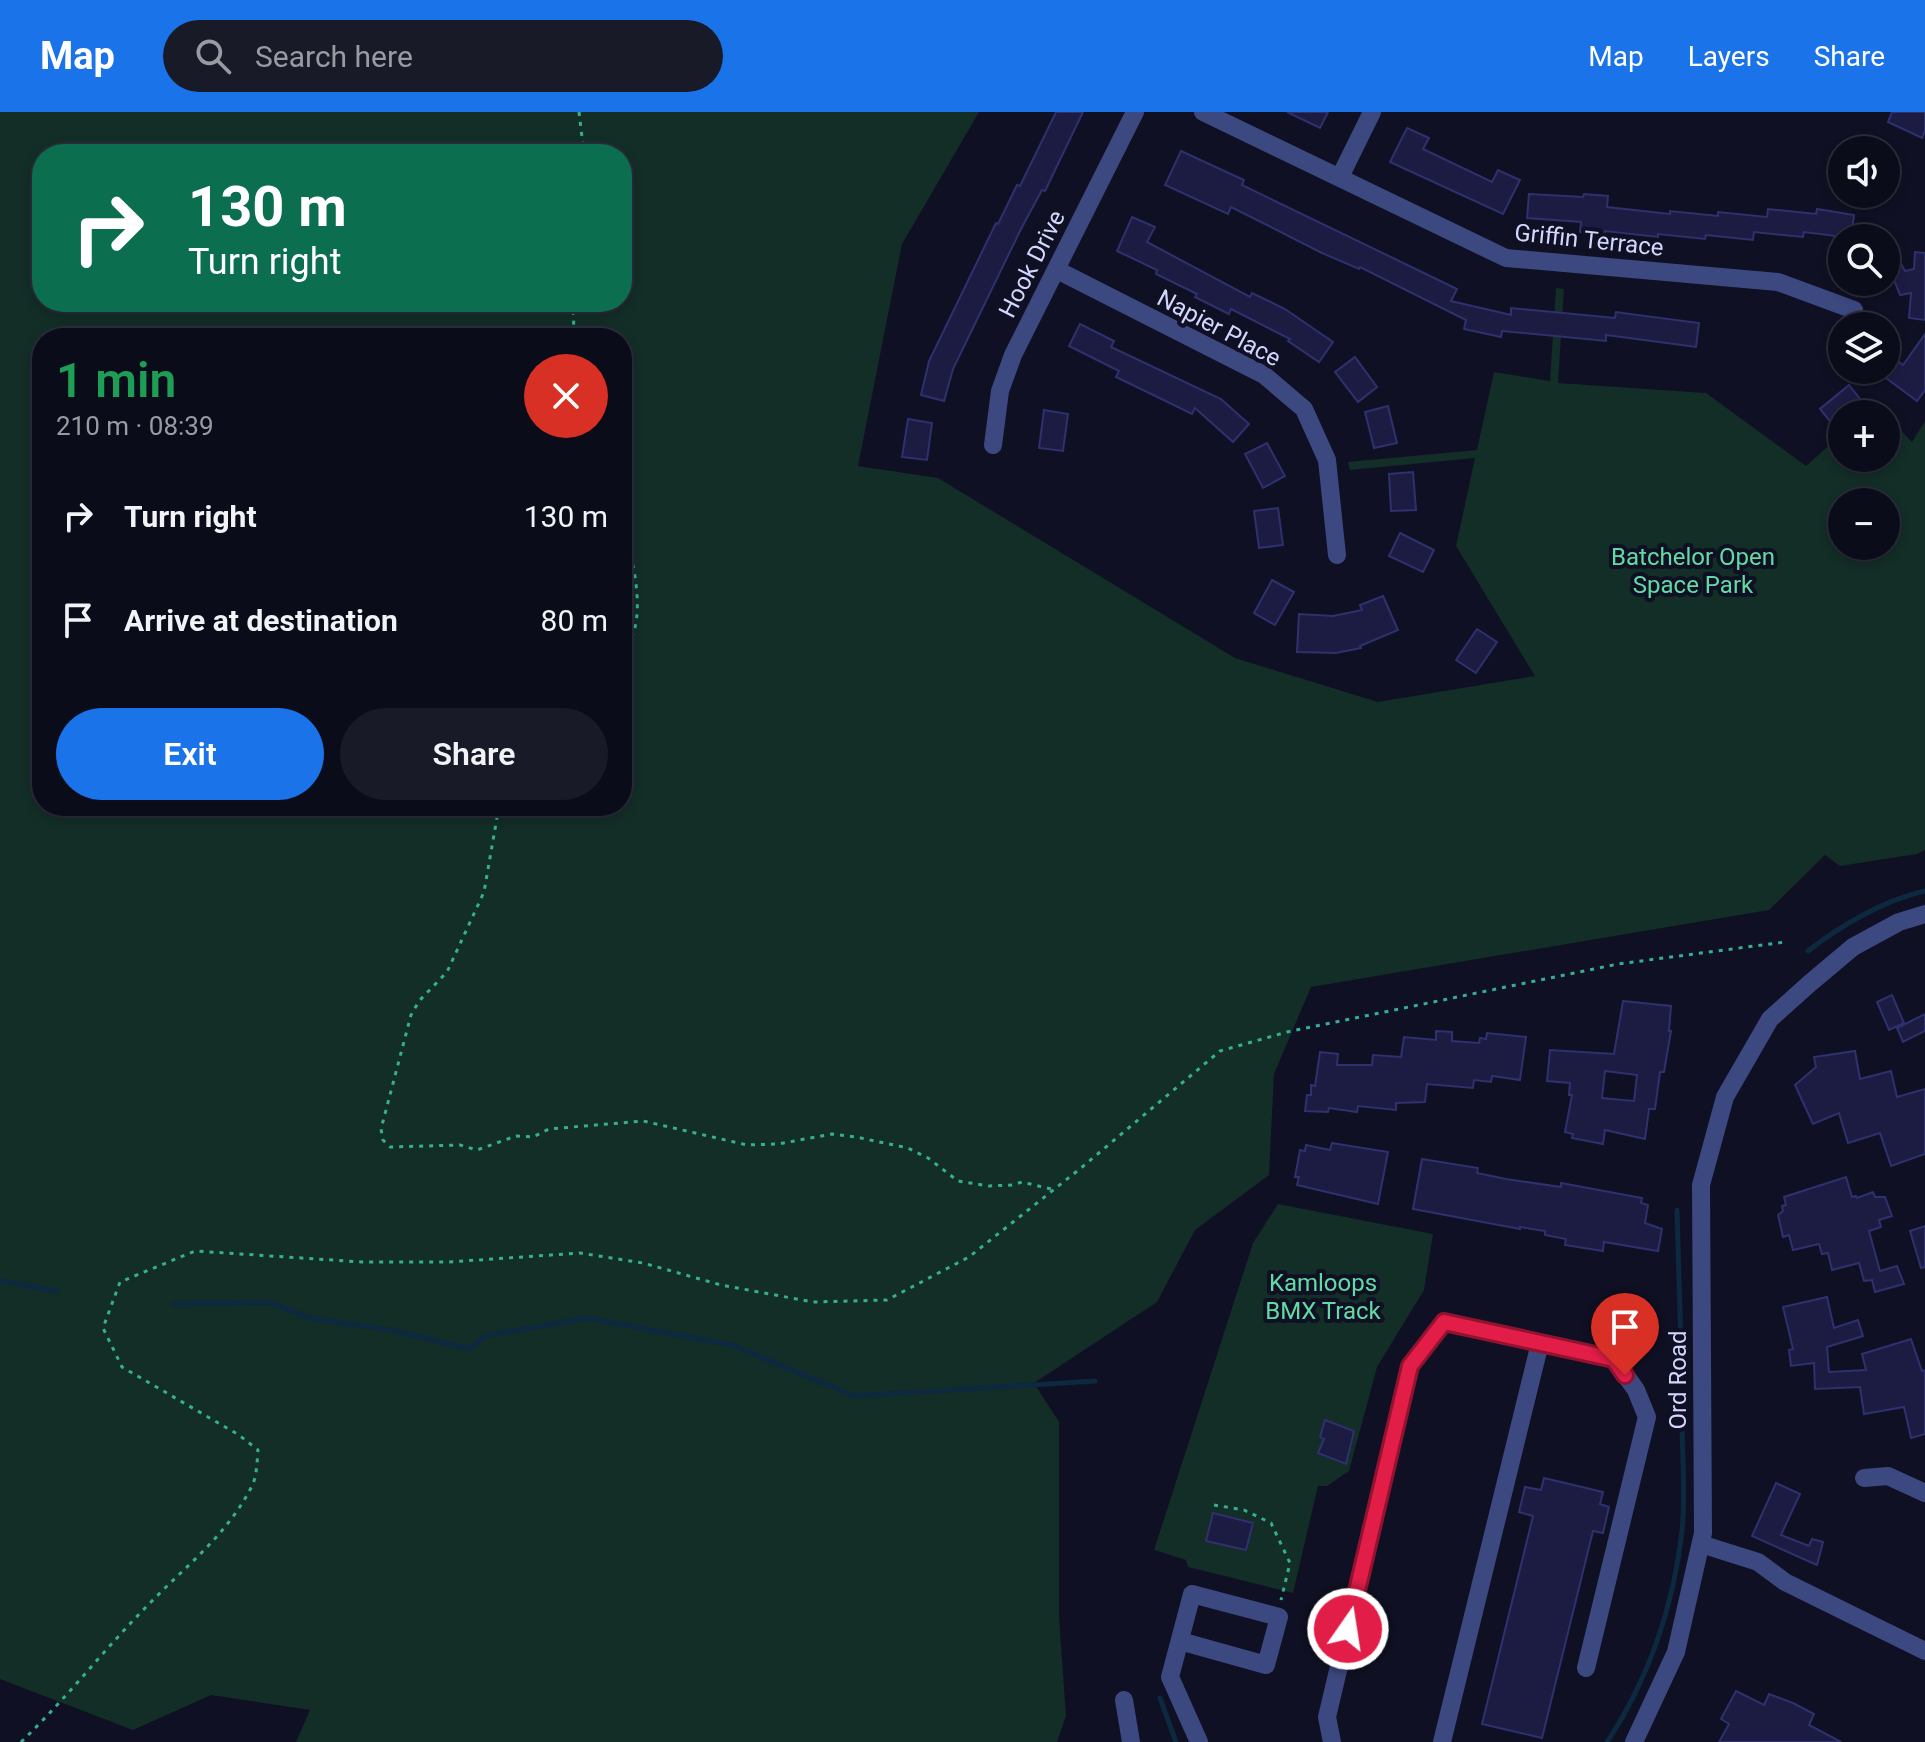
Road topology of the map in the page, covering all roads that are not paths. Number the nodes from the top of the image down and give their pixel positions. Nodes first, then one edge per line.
1 (1135, 112) edge
2 (1203, 112) edge
3 (1372, 112) edge
4 (1340, 177) junction
5 (1057, 270) junction
6 (1854, 310) dead end
7 (993, 445) dead end
8 (1337, 555) dead end
9 (1925, 914) edge
10 (1540, 1343) junction
11 (1864, 1478) dead end
12 (1925, 1493) edge
13 (1701, 1544) junction
14 (1180, 1641) junction
15 (1925, 1651) edge
16 (1586, 1668) dead end
17 (1124, 1700) dead end
18 (1131, 1742) edge
19 (1199, 1742) edge
20 (1332, 1742) edge
21 (1442, 1742) edge
22 (1634, 1742) edge

1 - 5 street, Hook Drive
2 - 4 street, Griffin Terrace
3 - 4 street
4 - 6 street, Griffin Terrace
5 - 7 street, Hook Drive
5 - 8 street, Napier Place
9 - 13 street, Ord Road
10 - 16 street
10 - 20 street
10 - 21 street
11 - 12 street
13 - 15 street
13 - 22 street, Ord Road
14 - 14 street
14 - 19 street
17 - 18 street

